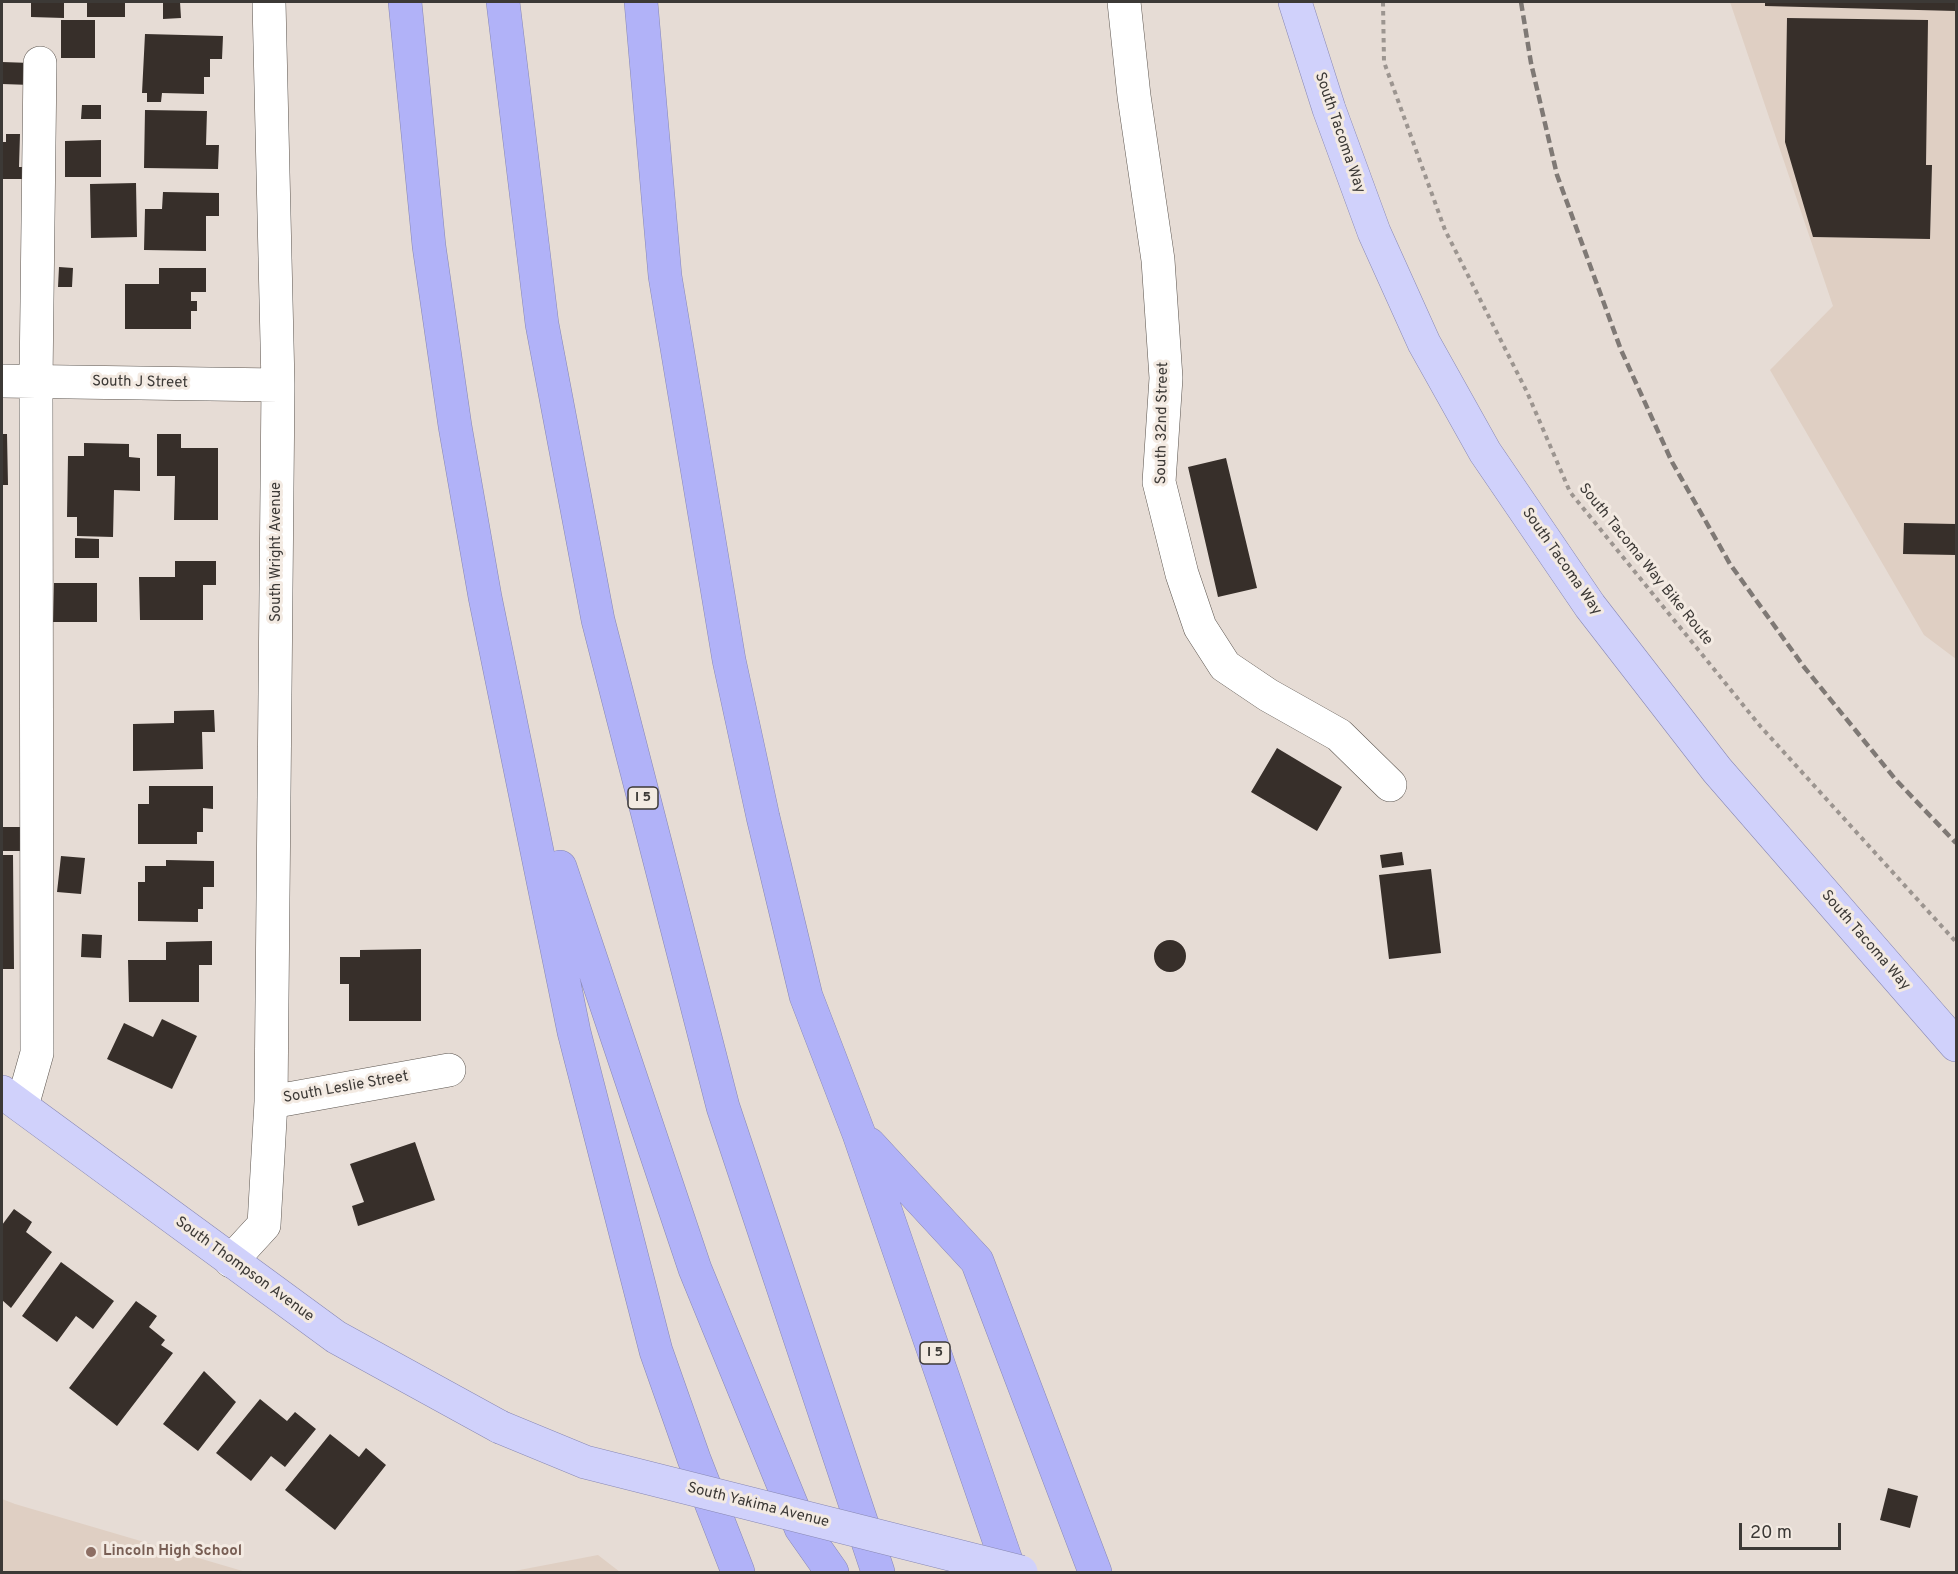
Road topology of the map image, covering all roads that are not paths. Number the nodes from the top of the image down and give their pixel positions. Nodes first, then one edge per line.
1 (269, 2) edge
2 (405, 2) edge
3 (503, 2) edge
4 (641, 2) edge
5 (1124, 2) edge
6 (1295, 2) edge
7 (40, 63) dead end
8 (2, 381) edge
9 (36, 381) junction
10 (278, 385) junction
11 (513, 723) junction
12 (1389, 785) dead end
13 (1956, 1045) edge
14 (449, 1070) dead end
15 (12, 1099) edge
16 (271, 1102) junction
17 (859, 1134) junction
18 (231, 1261) junction
19 (500, 1428) joint
20 (738, 1572) edge
21 (832, 1572) edge
22 (878, 1572) edge
23 (1010, 1572) edge
24 (1021, 1572) edge
25 (1095, 1572) edge

1 - 10 street, South Wright Avenue
2 - 11 highway
3 - 22 highway, I 5
4 - 17 highway, I 5
5 - 12 street, South 32nd Street
6 - 13 main road, South Tacoma Way
7 - 9 street
8 - 9 street, South J Street
9 - 10 street, South J Street
9 - 15 street
10 - 16 street, South Wright Avenue
11 - 20 highway
11 - 21 highway
14 - 16 street, South Leslie Street
15 - 18 main road, South Thompson Avenue
16 - 18 street, South Leslie Street
17 - 23 highway, I 5
17 - 25 highway
18 - 19 main road, South Thompson Avenue
19 - 24 main road, South Yakima Avenue, bridge

